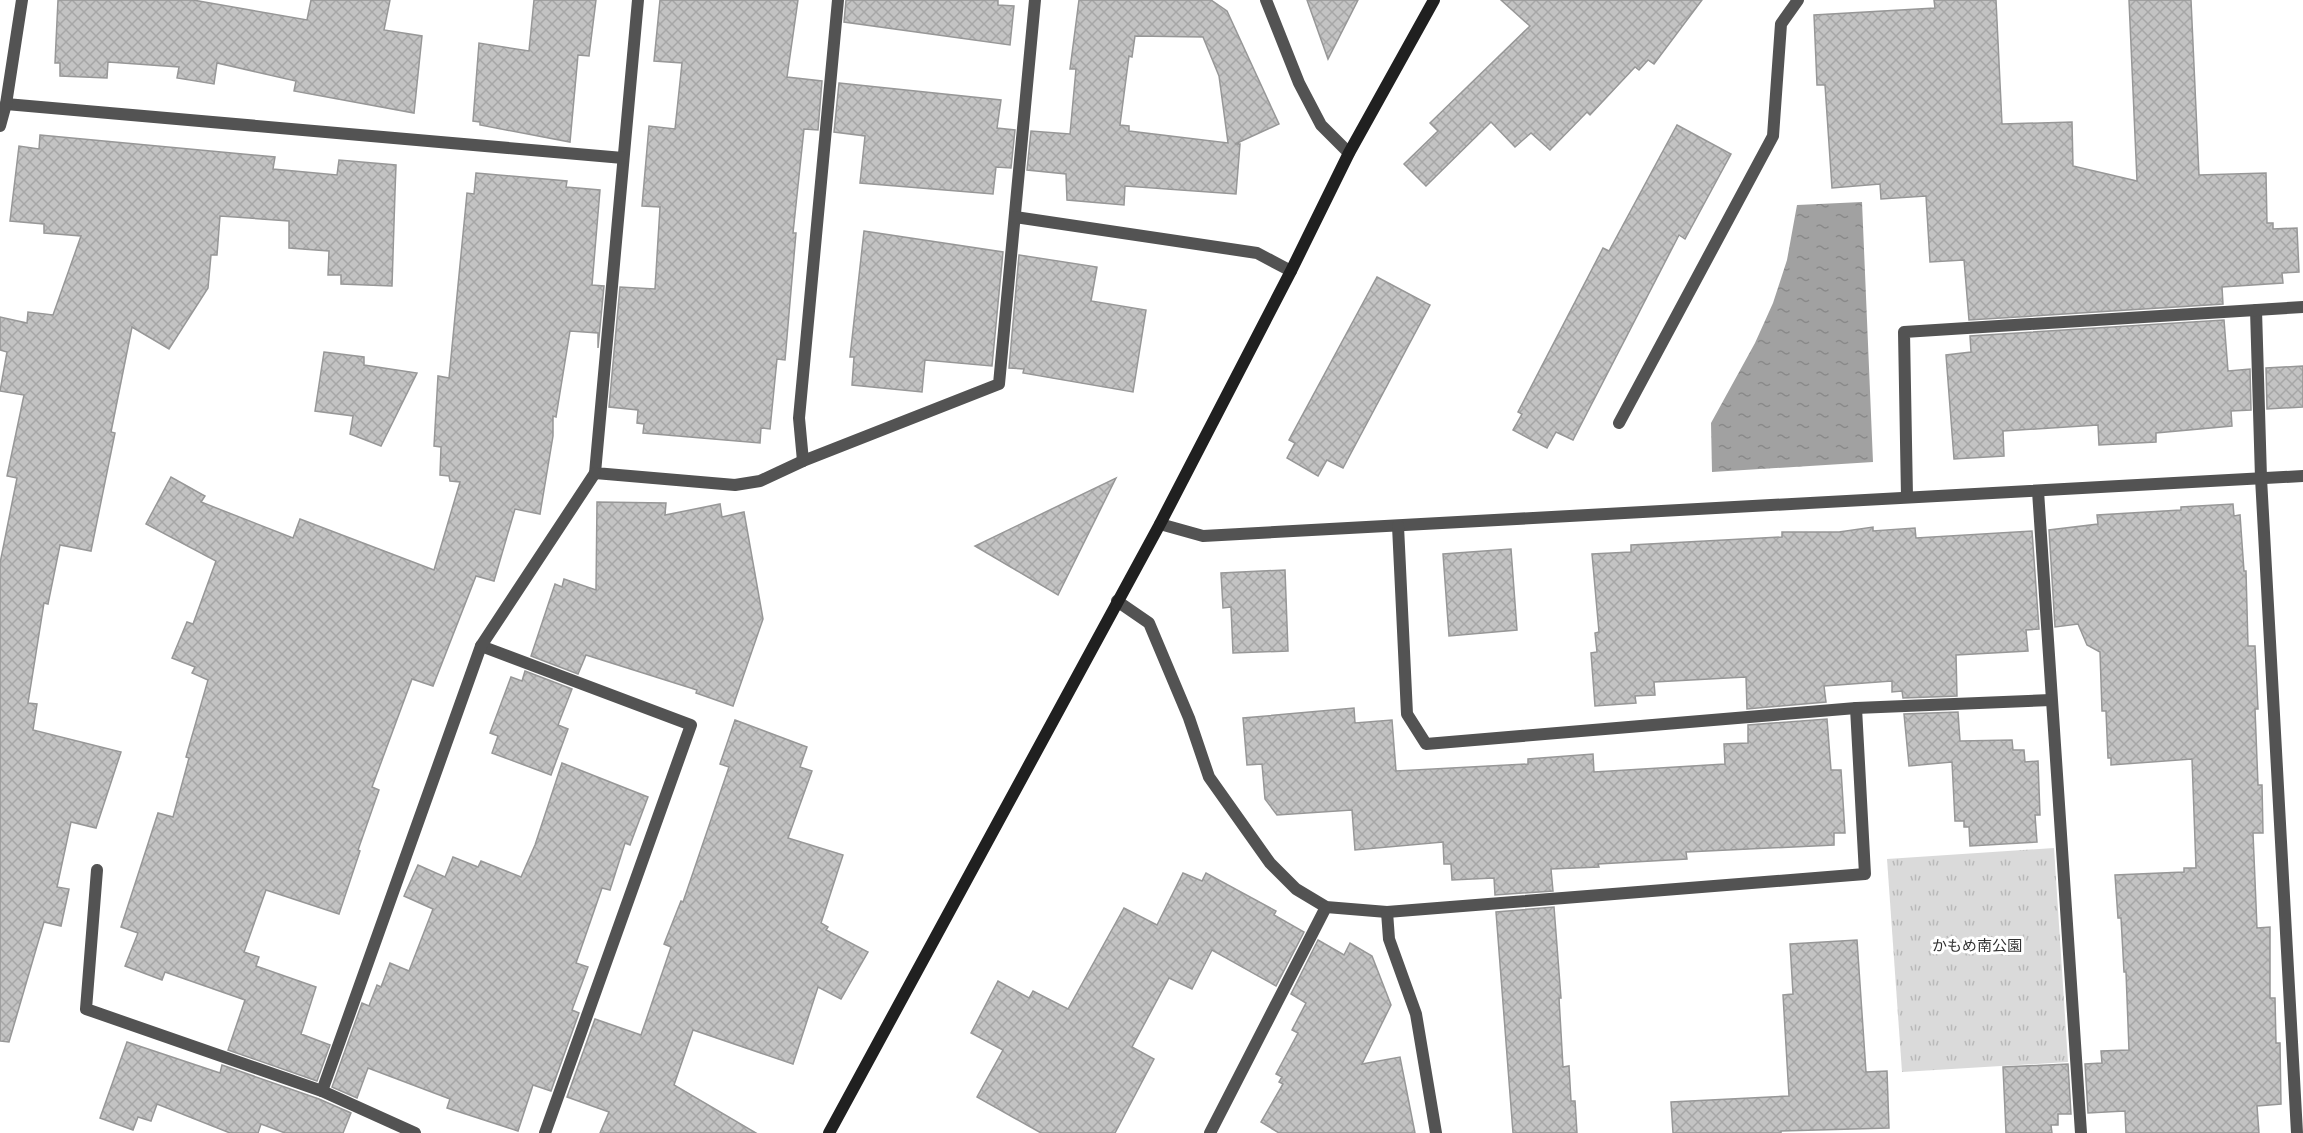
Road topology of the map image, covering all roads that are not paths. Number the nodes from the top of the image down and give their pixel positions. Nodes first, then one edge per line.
1 (22, 0) edge
2 (638, 0) edge
3 (838, 0) edge
4 (1035, 0) edge
5 (1266, 0) edge
6 (1434, 0) edge
7 (1798, 0) edge
8 (6, 104) junction
9 (0, 126) edge
10 (1349, 153) junction
11 (623, 158) junction
12 (1016, 217) junction
13 (1291, 270) junction
14 (2303, 307) edge
15 (2256, 310) junction
16 (1619, 423) dead end
17 (803, 461) junction
18 (595, 473) junction
19 (2303, 476) edge
20 (2261, 478) junction
21 (2038, 491) junction
22 (1907, 497) junction
23 (1160, 524) junction
24 (1398, 525) junction
25 (1117, 601) junction
26 (481, 646) junction
27 (2051, 700) junction
28 (1856, 708) junction
29 (97, 870) dead end
30 (1326, 907) junction
31 (1387, 912) junction
32 (2297, 1026) edge
33 (322, 1090) junction
34 (415, 1133) edge
35 (545, 1133) edge
36 (829, 1133) edge
37 (1209, 1133) edge
38 (1436, 1133) edge
39 (2081, 1133) edge
40 (2297, 1133) edge

1 - 8 street
2 - 11 street
3 - 17 street
4 - 12 street
5 - 10 street
6 - 10 street
7 - 16 street
8 - 9 street
8 - 11 street
10 - 13 street
11 - 18 street
12 - 13 street
12 - 17 street
13 - 23 street
14 - 15 street
15 - 20 street
15 - 22 street
17 - 18 street
18 - 26 street
19 - 20 street
20 - 21 street
20 - 32 street
21 - 22 street
21 - 27 street
22 - 24 street
23 - 24 street
23 - 25 street
24 - 28 street
25 - 30 street
25 - 36 street
26 - 33 street
26 - 35 street
27 - 28 street
27 - 39 street
28 - 31 street
29 - 33 street
30 - 31 street
30 - 37 street
31 - 38 street
32 - 40 street
33 - 34 street

